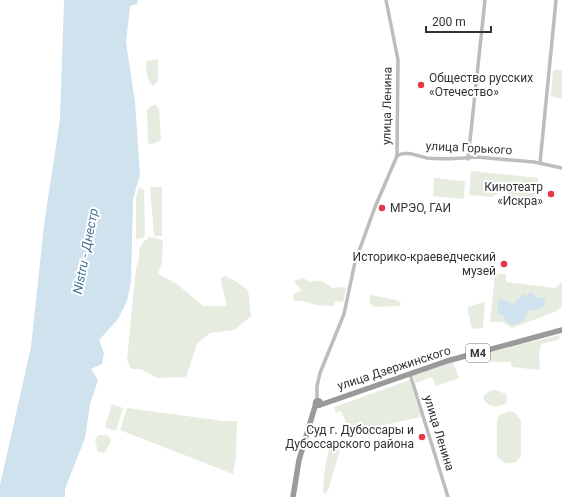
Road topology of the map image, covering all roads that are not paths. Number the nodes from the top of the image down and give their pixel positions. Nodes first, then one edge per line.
1 (386, 0) edge
2 (485, 0) edge
3 (556, 0) edge
4 (397, 156) junction
5 (468, 159) junction
6 (540, 163) junction
7 (562, 168) edge
8 (562, 330) edge
9 (410, 374) junction
10 (319, 402) junction
11 (293, 497) edge
12 (448, 497) edge

1 - 4 street, улица Ленина
2 - 5 street
3 - 6 street
4 - 5 street, улица Горького
4 - 10 street, улица Ленина
5 - 6 street, улица Горького
6 - 7 street, улица Горького
8 - 9 highway, улица Дзержинского / M4
9 - 10 highway, улица Дзержинского / M4
9 - 12 street, улица Ленина
10 - 11 highway

